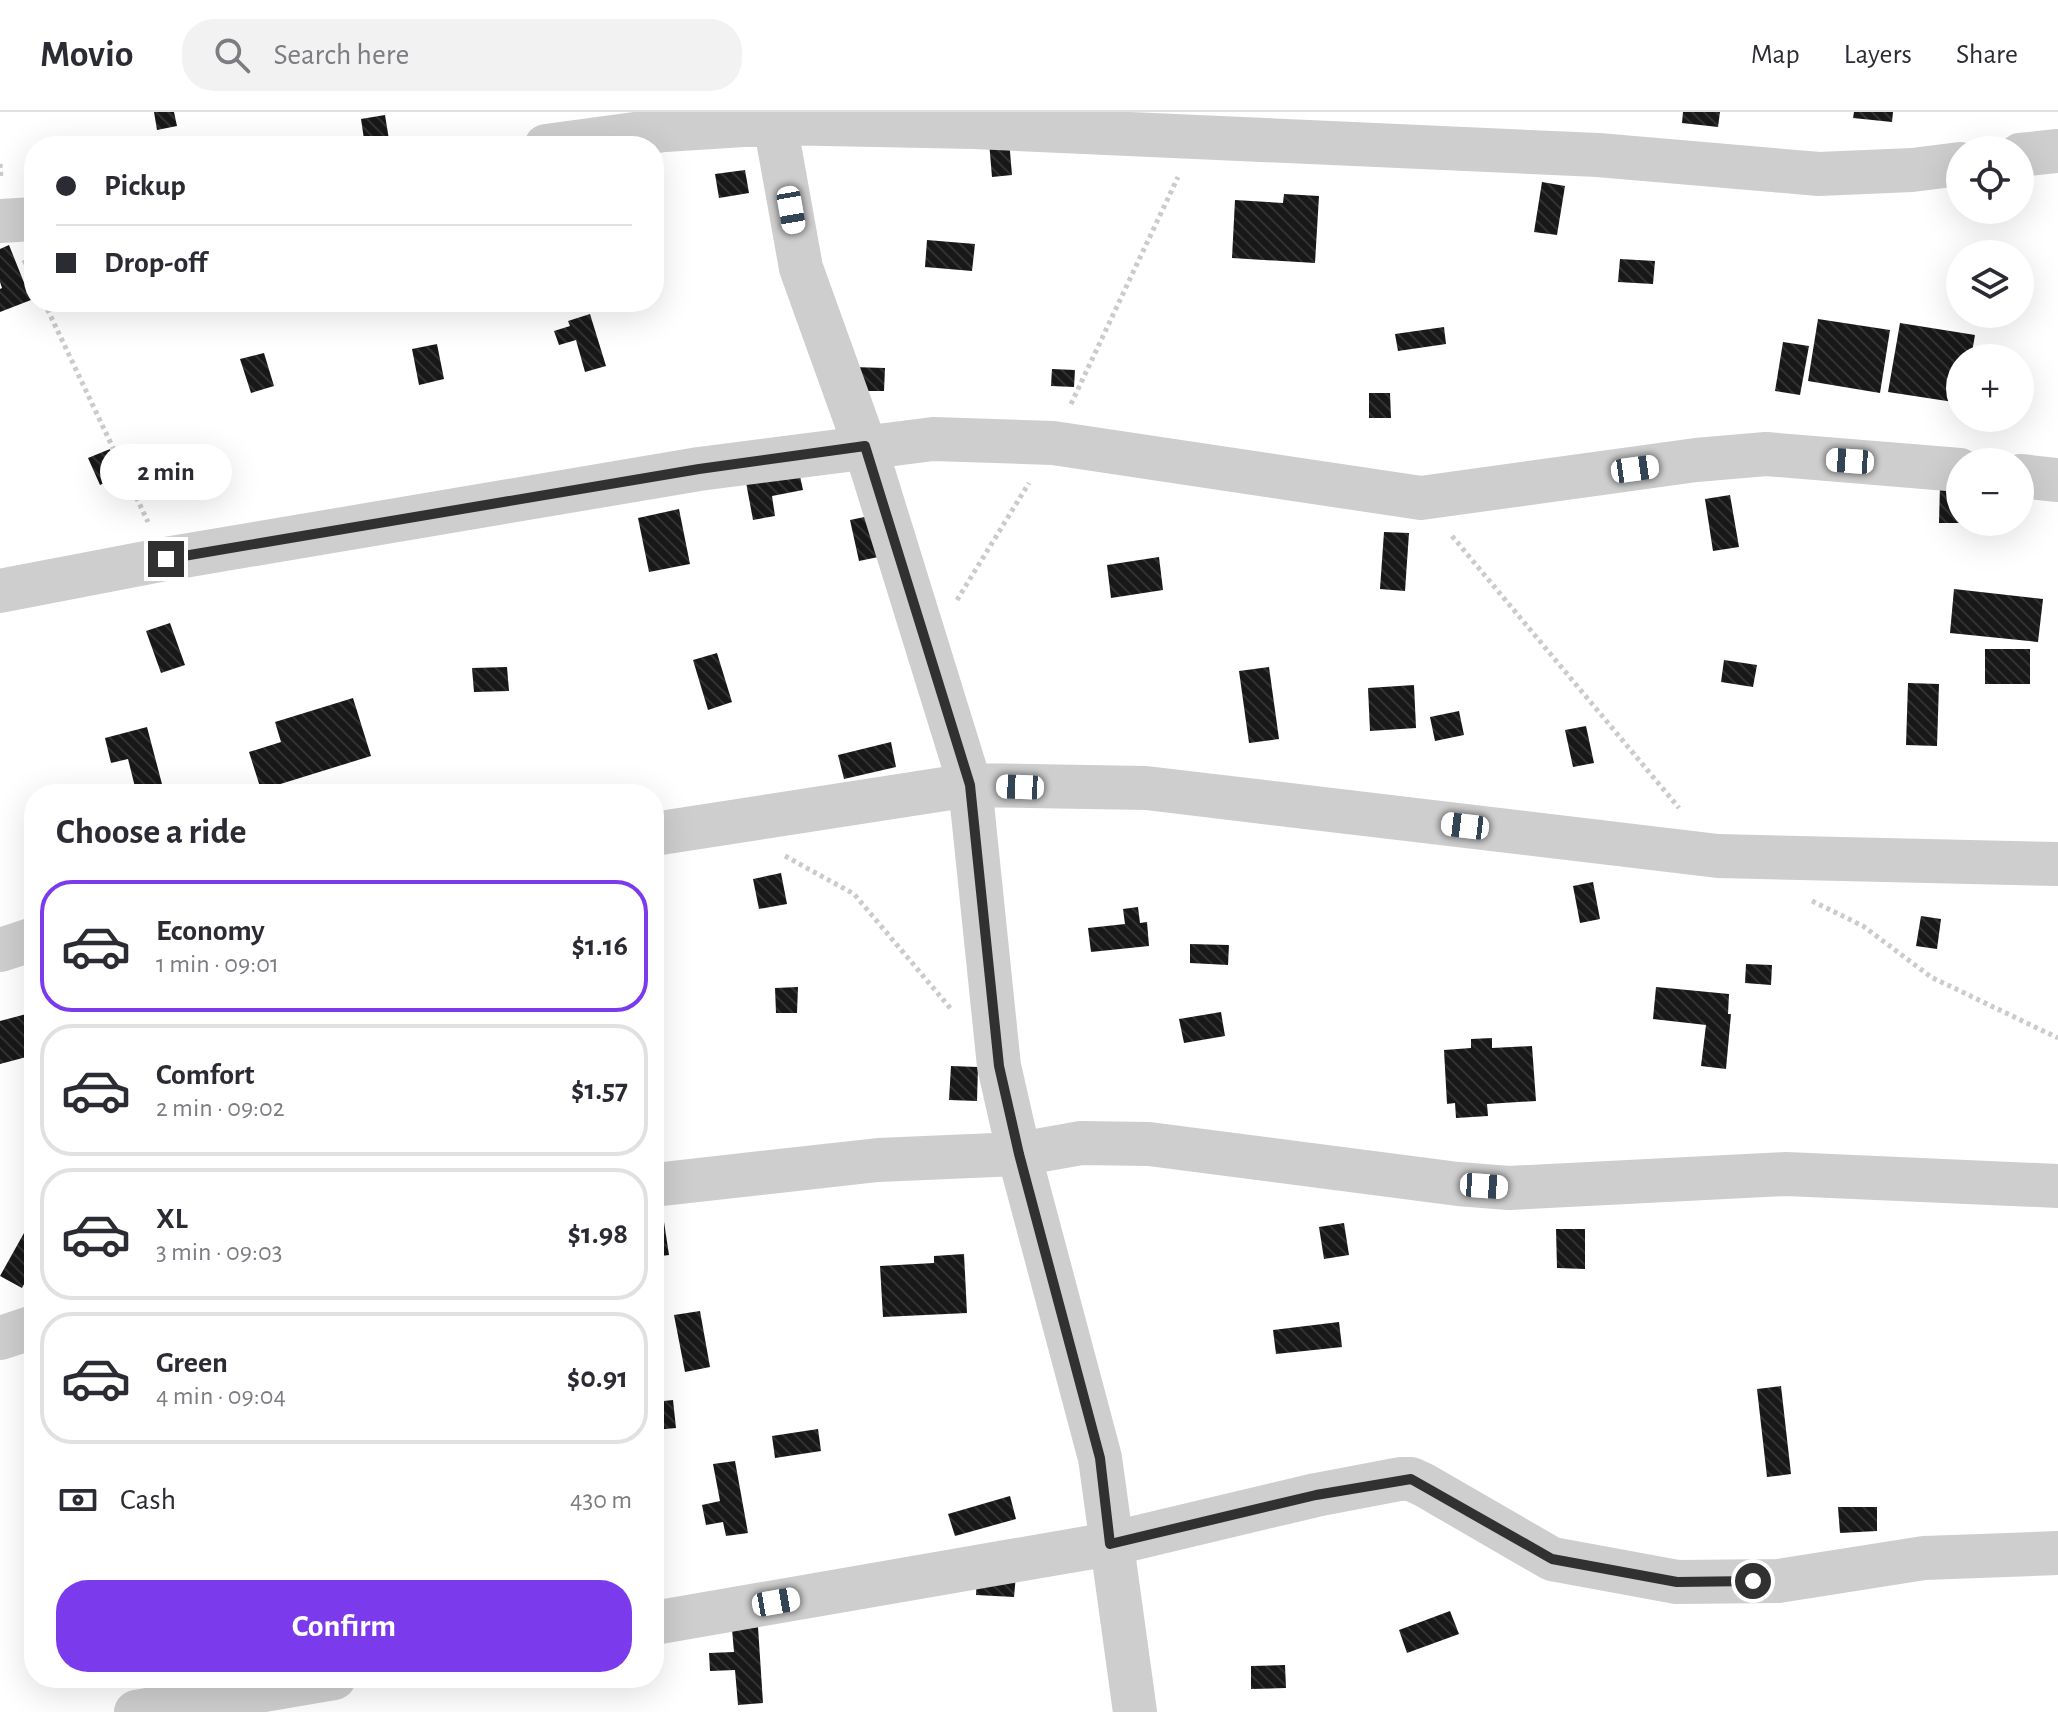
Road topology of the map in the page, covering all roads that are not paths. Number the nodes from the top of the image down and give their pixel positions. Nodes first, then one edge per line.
1 (774, 118) edge
2 (620, 136) edge
3 (2058, 151) edge
4 (2034, 154) edge
5 (1946, 166) edge
6 (24, 220) edge
7 (0, 221) edge
8 (865, 446) junction
9 (1946, 469) edge
10 (2034, 477) edge
11 (2058, 480) edge
12 (0, 591) edge
13 (970, 785) junction
14 (664, 833) edge
15 (2058, 864) edge
16 (24, 942) edge
17 (0, 950) edge
18 (1019, 1154) junction
19 (664, 1184) edge
20 (2058, 1186) edge
21 (24, 1330) edge
22 (0, 1338) edge
23 (1110, 1544) junction
24 (2058, 1553) edge
25 (664, 1621) edge
26 (276, 1688) edge
27 (136, 1712) edge
28 (1135, 1712) edge

1 - 2 street
1 - 5 street
1 - 8 street
3 - 4 street
6 - 7 street
8 - 9 street
8 - 12 street
8 - 13 street
10 - 11 street
13 - 14 street
13 - 15 street
13 - 18 street
16 - 17 street
18 - 19 street
18 - 20 street
18 - 23 street
21 - 22 street
23 - 24 street
23 - 25 street
23 - 28 street
26 - 27 street

